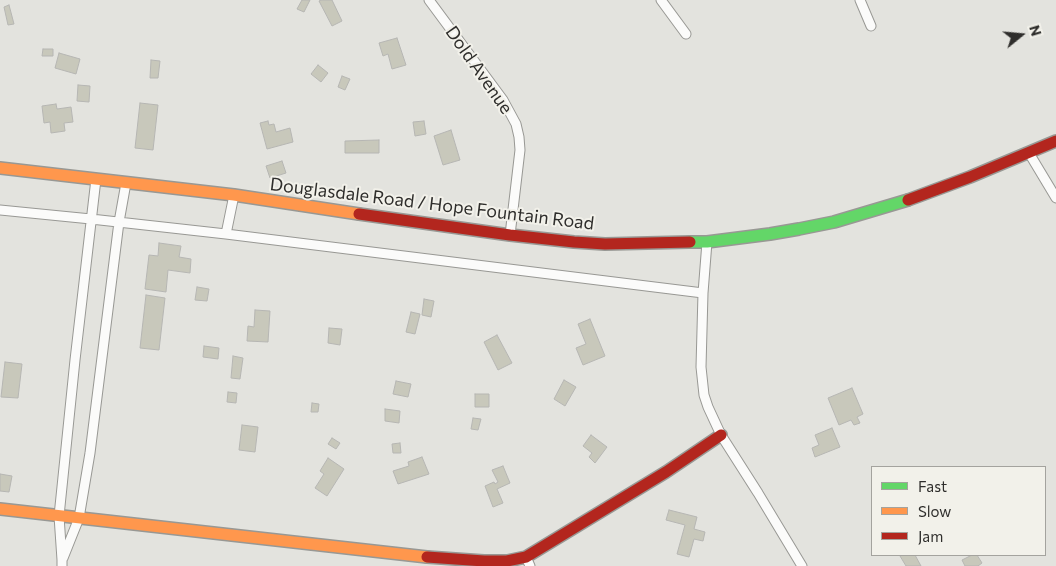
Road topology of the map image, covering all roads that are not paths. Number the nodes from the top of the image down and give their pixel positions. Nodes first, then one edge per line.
1 (429, 0) edge
2 (661, 0) edge
3 (860, 0) edge
4 (871, 26) dead end
5 (686, 34) dead end
6 (1056, 141) edge
7 (1029, 153) junction
8 (0, 168) edge
9 (96, 179) junction
10 (126, 183) junction
11 (234, 195) junction
12 (1056, 198) edge
13 (0, 210) edge
14 (91, 219) junction
15 (119, 222) junction
16 (226, 234) junction
17 (510, 235) junction
18 (707, 242) junction
19 (703, 293) junction
20 (721, 436) junction
21 (0, 509) edge
22 (59, 516) junction
23 (79, 518) junction
24 (528, 561) edge
25 (62, 563) edge
26 (802, 566) edge

1 - 17 street, Dold Avenue
2 - 5 street
3 - 4 street
6 - 7 main road, Douglasdale Road / Hope Fountain Road
7 - 12 street
7 - 18 main road, Douglasdale Road / Hope Fountain Road
8 - 9 main road, Douglasdale Road / Hope Fountain Road
9 - 10 main road, Douglasdale Road / Hope Fountain Road
9 - 14 street
10 - 11 main road, Douglasdale Road / Hope Fountain Road
10 - 15 street
11 - 16 street
11 - 17 main road, Douglasdale Road / Hope Fountain Road
13 - 14 street
14 - 15 street
14 - 22 street
15 - 16 street
15 - 23 street
16 - 19 street
17 - 18 main road, Douglasdale Road / Hope Fountain Road
18 - 19 street
19 - 20 street
20 - 24 main road
20 - 26 street
21 - 22 main road
22 - 23 main road
22 - 25 street
23 - 24 main road
23 - 25 street

